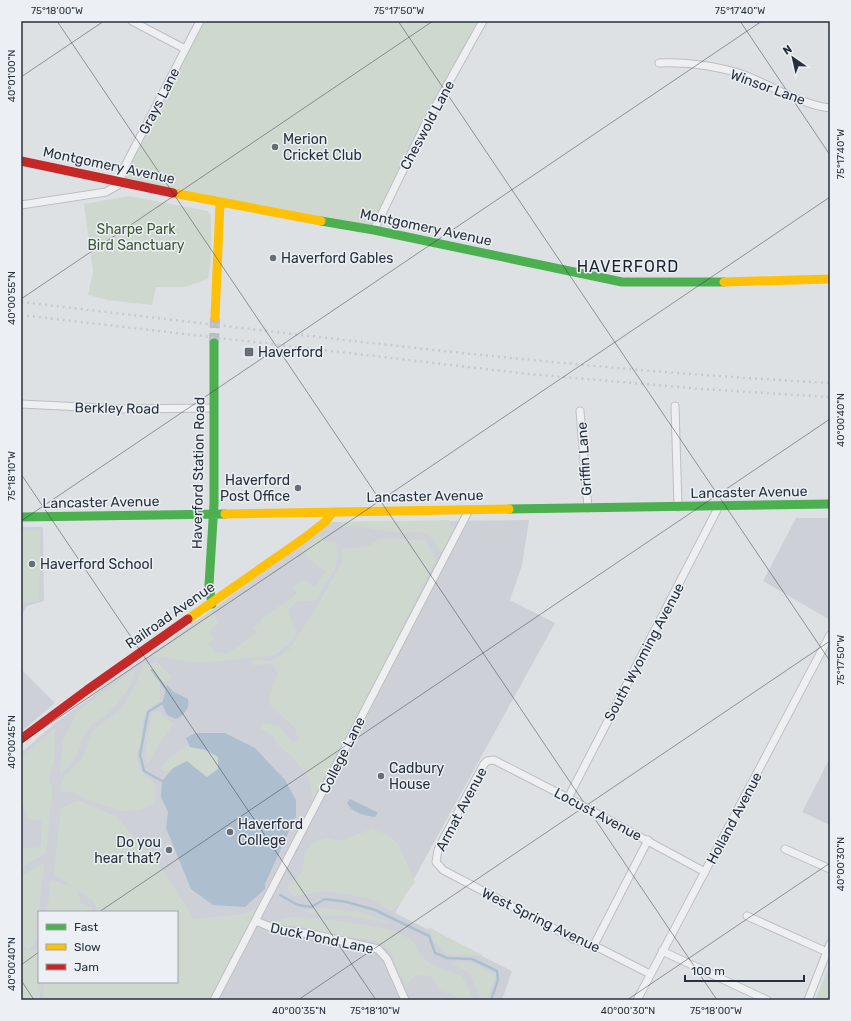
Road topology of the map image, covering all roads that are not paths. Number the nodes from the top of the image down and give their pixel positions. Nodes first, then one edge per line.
1 (132, 21) edge
2 (200, 21) edge
3 (483, 21) edge
4 (185, 50) junction
5 (659, 63) dead end
6 (830, 108) edge
7 (21, 161) edge
8 (119, 181) junction
9 (220, 203) junction
10 (21, 205) edge
11 (374, 230) junction
12 (830, 279) edge
13 (215, 317) tunnel mouth
14 (214, 343) tunnel mouth
15 (21, 404) edge
16 (675, 406) dead end
17 (214, 408) junction
18 (580, 411) dead end
19 (830, 504) edge
20 (719, 506) junction
21 (678, 507) junction
22 (588, 508) junction
23 (469, 510) junction
24 (333, 512) junction
25 (214, 514) junction
26 (21, 517) edge
27 (212, 604) junction
28 (830, 635) edge
29 (21, 739) edge
30 (490, 760) joint
31 (565, 796) junction
32 (648, 840) junction
33 (785, 849) dead end
34 (436, 862) joint
35 (830, 869) edge
36 (705, 872) junction
37 (747, 916) dead end
38 (256, 921) junction
39 (830, 944) edge
40 (593, 947) junction
41 (662, 951) junction
42 (827, 952) junction
43 (650, 974) junction
44 (214, 1000) edge
45 (405, 1000) edge
46 (637, 1000) edge
47 (766, 1000) edge
48 (808, 1000) edge

1 - 4 street
2 - 4 street, Grays Lane
3 - 11 street, Cheswold Lane
4 - 8 street, Grays Lane
5 - 6 street, Winsor Lane
7 - 8 main road, Montgomery Avenue
8 - 9 main road, Montgomery Avenue
8 - 10 street
9 - 11 main road, Montgomery Avenue
9 - 13 main road
11 - 12 main road, Montgomery Avenue
14 - 17 main road, Haverford Station Road
15 - 17 street, Berkley Road
16 - 21 street
17 - 25 main road, Haverford Station Road
18 - 22 street, Griffin Lane
19 - 20 main road, Lancaster Avenue
20 - 21 main road, Lancaster Avenue
20 - 31 street, South Wyoming Avenue
21 - 22 main road, Lancaster Avenue
22 - 23 main road, Lancaster Avenue
23 - 24 main road, Lancaster Avenue
23 - 38 street, College Lane
24 - 25 main road, Lancaster Avenue
24 - 27 main road, Railroad Avenue
25 - 26 main road, Lancaster Avenue
25 - 27 main road, Haverford Station Road
27 - 29 main road, Railroad Avenue
28 - 36 street, Holland Avenue
30 - 31 street, Locust Avenue
30 - 34 street, Armat Avenue
31 - 32 street, Locust Avenue
32 - 36 street, Locust Avenue
32 - 40 street
33 - 35 street
34 - 40 street, West Spring Avenue
36 - 41 street, Holland Avenue
37 - 42 street
38 - 44 street, College Lane
38 - 45 street, Duck Pond Lane
39 - 42 street
40 - 43 street, West Spring Avenue
41 - 43 street, Holland Avenue
41 - 47 street
42 - 48 street
43 - 46 street, Holland Avenue

